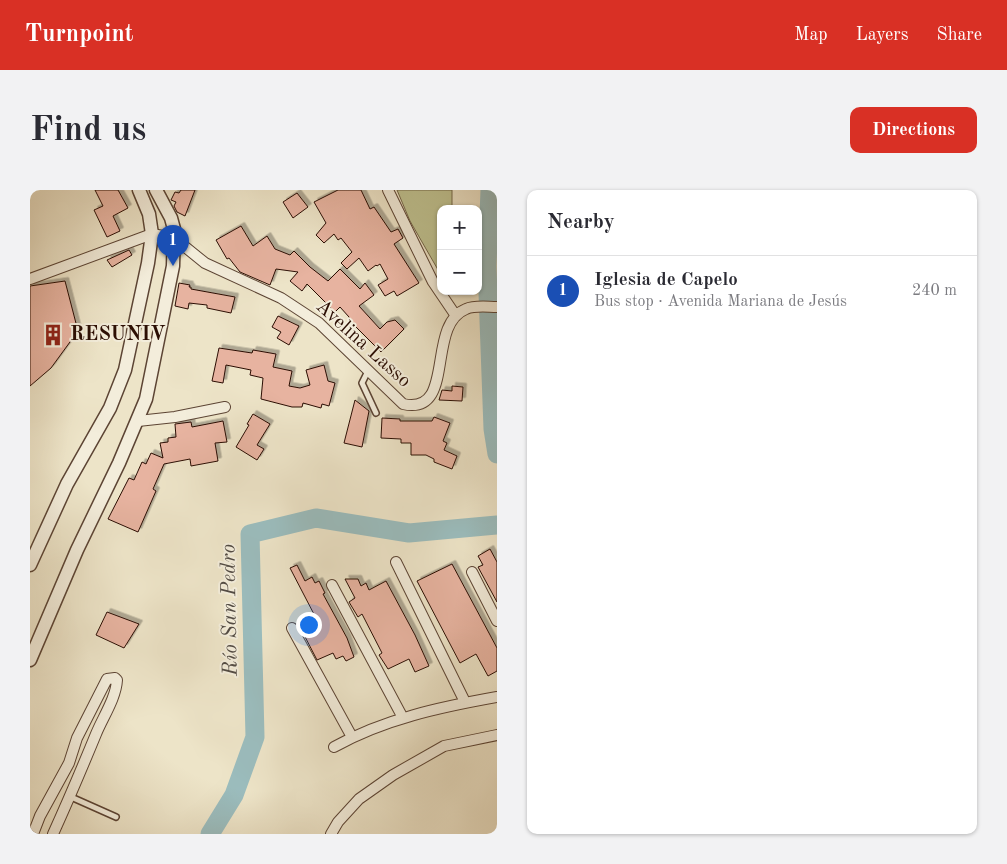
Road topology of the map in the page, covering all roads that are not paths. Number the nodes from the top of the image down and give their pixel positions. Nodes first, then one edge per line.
1 (139, 190) edge
2 (156, 190) edge
3 (388, 190) edge
4 (152, 234) junction
5 (174, 238) junction
6 (30, 279) edge
7 (497, 307) edge
8 (456, 316) junction
9 (369, 370) junction
10 (226, 407) dead end
11 (376, 413) dead end
12 (138, 421) junction
13 (396, 562) dead end
14 (30, 565) edge
15 (472, 572) dead end
16 (332, 584) dead end
17 (497, 621) edge
18 (292, 628) dead end
19 (30, 660) edge
20 (497, 696) edge
21 (465, 702) junction
22 (402, 718) junction
23 (497, 734) edge
24 (352, 737) junction
25 (334, 747) dead end
26 (71, 797) junction
27 (116, 817) dead end
28 (33, 834) edge
29 (53, 834) edge
30 (330, 834) edge

1 - 4 street
2 - 5 street
3 - 8 street
4 - 5 street
4 - 6 street
4 - 14 street
5 - 9 street, Avelina Lasso
5 - 12 street
7 - 8 street
8 - 9 street, Avelina Lasso
9 - 11 lane
10 - 12 street
12 - 19 street
13 - 21 street
15 - 17 street
16 - 22 street
18 - 24 street
20 - 21 street
21 - 22 street
22 - 24 street
23 - 30 street
24 - 25 street
26 - 27 lane
26 - 28 street
26 - 29 street

